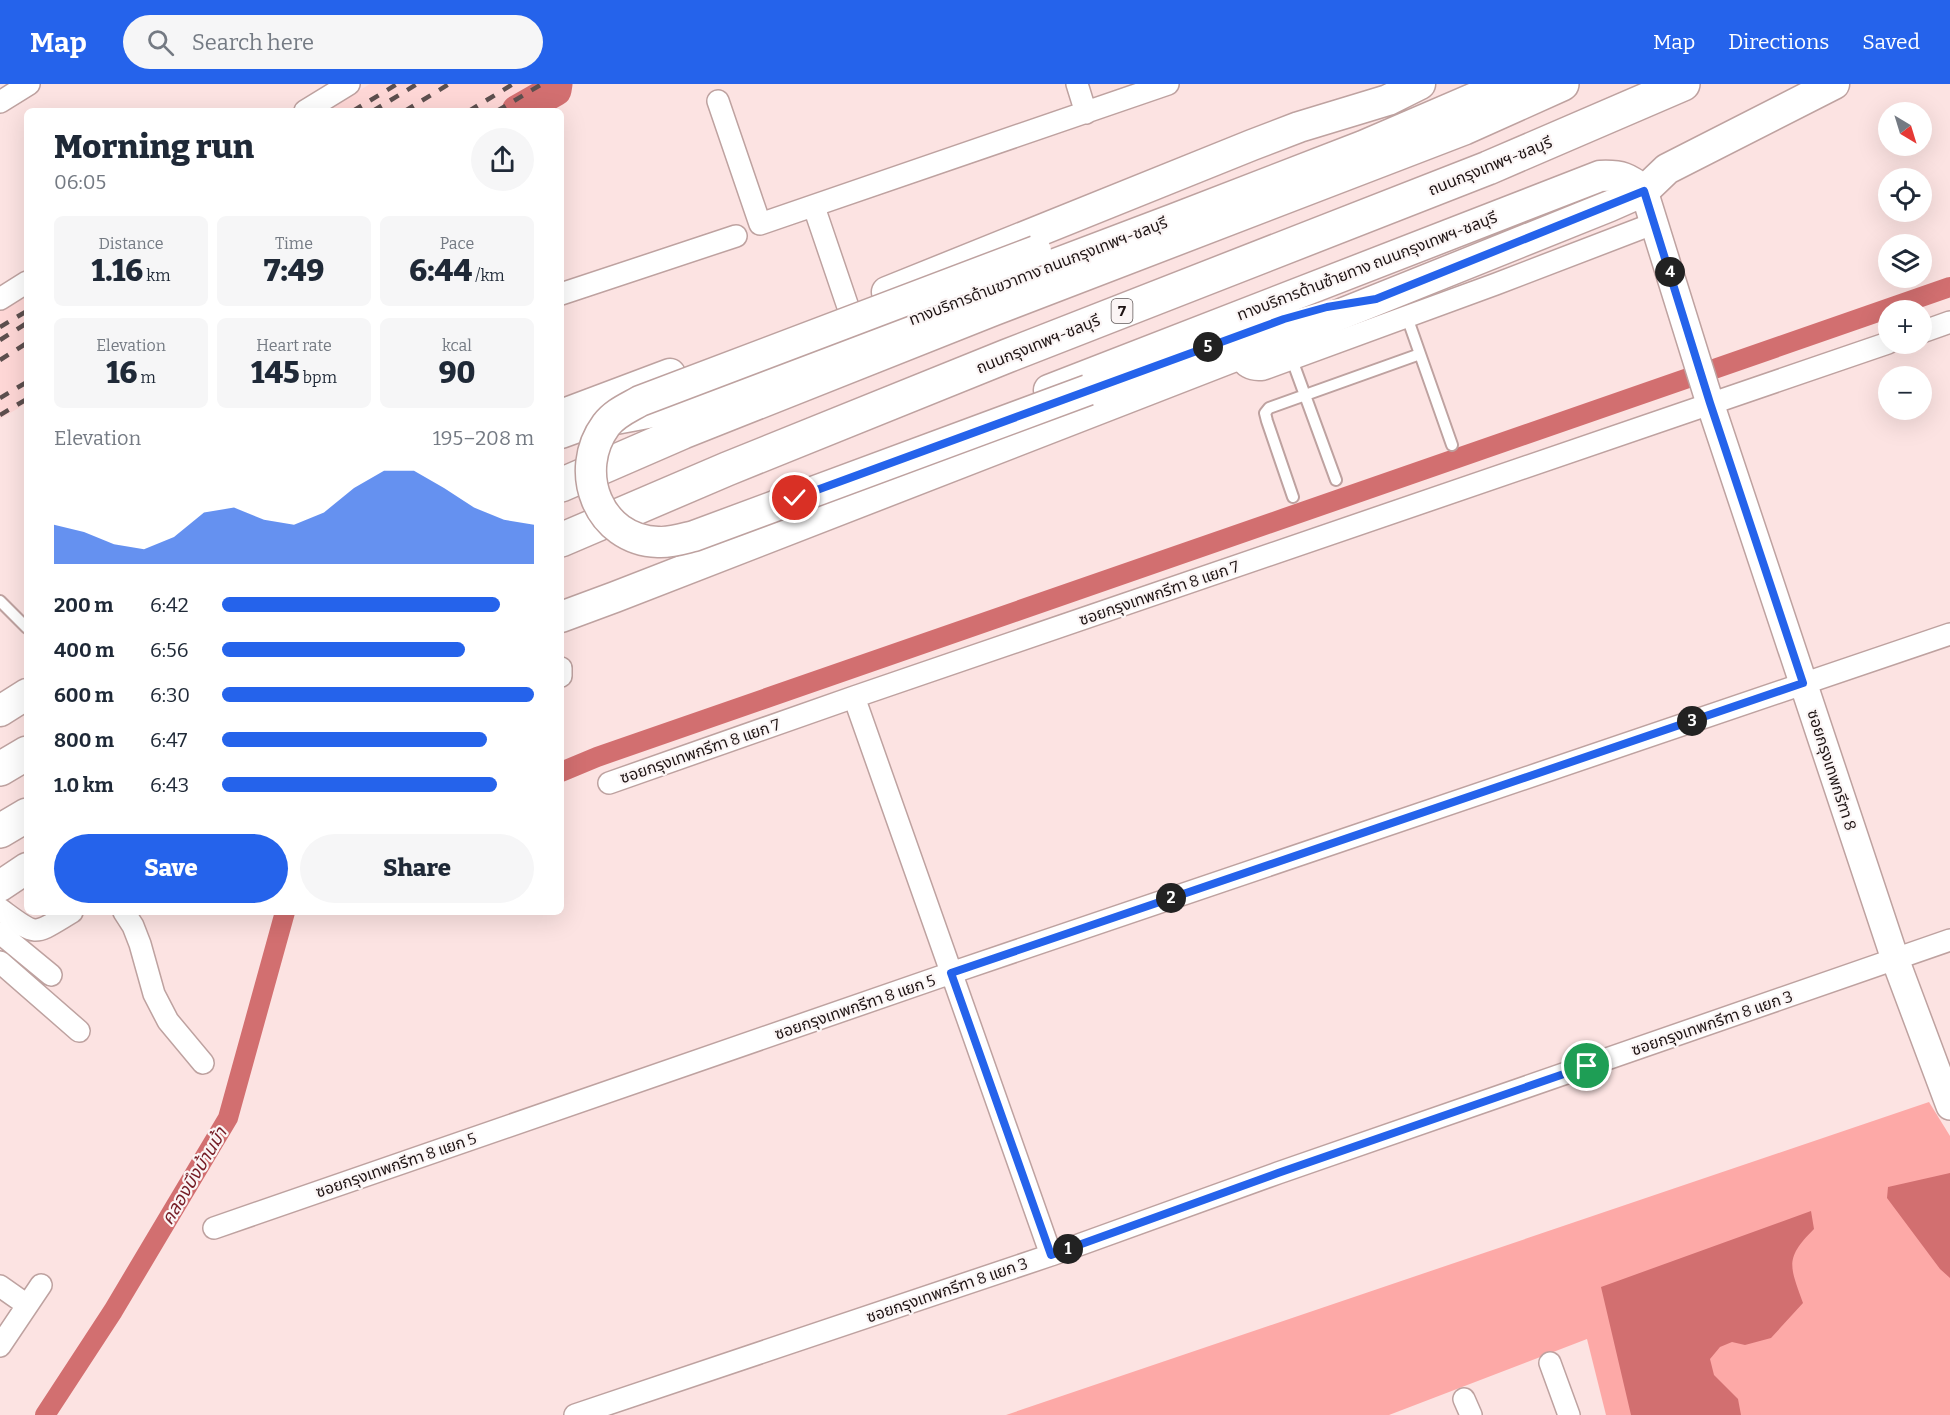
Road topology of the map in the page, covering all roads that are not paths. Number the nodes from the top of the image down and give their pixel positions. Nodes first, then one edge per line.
1 (29, 84) edge
2 (349, 84) edge
3 (1077, 84) edge
4 (1165, 84) edge
5 (1420, 84) edge
6 (1507, 84) edge
7 (1562, 84) edge
8 (1683, 84) edge
9 (1834, 84) edge
10 (1388, 100) junction
11 (718, 101) dead end
12 (0, 102) edge
13 (310, 108) edge
14 (1086, 113) junction
15 (1579, 183) junction
16 (1644, 191) junction
17 (1610, 206) junction
18 (814, 207) junction
19 (1655, 223) junction
20 (736, 236) dead end
21 (1438, 239) junction
22 (1448, 271) junction
23 (24, 284) edge
24 (564, 293) edge
25 (0, 299) edge
26 (1376, 299) junction
27 (848, 307) junction
28 (1407, 316) junction
29 (1950, 322) edge
30 (1932, 328) edge
31 (1878, 346) edge
32 (1288, 348) junction
33 (1420, 354) junction
34 (1304, 394) junction
35 (1708, 398) junction
36 (564, 414) edge
37 (564, 432) edge
38 (1452, 445) dead end
39 (1336, 480) dead end
40 (564, 483) edge
41 (1293, 497) dead end
42 (564, 539) edge
43 (0, 601) edge
44 (564, 602) edge
45 (564, 615) edge
46 (24, 625) edge
47 (1950, 634) edge
48 (1803, 683) junction
49 (24, 696) edge
50 (854, 697) junction
51 (0, 711) edge
52 (24, 755) edge
53 (0, 769) edge
54 (609, 783) dead end
55 (24, 817) edge
56 (0, 831) edge
57 (24, 870) edge
58 (0, 886) edge
59 (0, 909) edge
60 (67, 915) edge
61 (126, 915) edge
62 (0, 933) edge
63 (1950, 940) edge
64 (1895, 959) junction
65 (0, 962) edge
66 (951, 973) junction
67 (51, 975) dead end
68 (79, 1031) dead end
69 (203, 1063) dead end
70 (1950, 1106) edge
71 (214, 1228) dead end
72 (1051, 1255) junction
73 (41, 1285) dead end
74 (0, 1286) edge
75 (27, 1305) junction
76 (0, 1346) edge
77 (1550, 1363) dead end
78 (575, 1415) edge
79 (1569, 1415) edge

1 - 12 street
2 - 13 street
3 - 14 street
4 - 14 street
5 - 10 main road
6 - 37 main road, ทางบริการด้านขวาทาง ถนนกรุงเทพฯ-ชลบุรี
7 - 40 highway
8 - 42 highway, ถนนกรุงเทพฯ-ชลบุรี / 7
9 - 16 main road, ทางบริการด้านซ้ายทาง ถนนกรุงเทพฯ-ชลบุรี
10 - 26 main road, bridge
10 - 27 main road
11 - 18 street
14 - 18 street
15 - 16 main road, ทางบริการด้านซ้ายทาง ถนนกรุงเทพฯ-ชลบุรี
15 - 17 main road
15 - 21 main road, ทางบริการด้านซ้ายทาง ถนนกรุงเทพฯ-ชลบุรี
16 - 17 main road, ทางบริการด้านซ้ายทาง ถนนกรุงเทพฯ-ชลบุรี
16 - 19 street, ซอยกรุงเทพกรีฑา 8
17 - 22 main road, ทางบริการด้านซ้ายทาง ถนนกรุงเทพฯ-ชลบุรี
18 - 27 street
19 - 28 street
19 - 35 street, ซอยกรุงเทพกรีฑา 8
20 - 24 street
21 - 22 main road
21 - 44 main road, ทางบริการด้านซ้ายทาง ถนนกรุงเทพฯ-ชลบุรี
22 - 26 main road, ทางบริการด้านซ้ายทาง ถนนกรุงเทพฯ-ชลบุรี
23 - 25 street
26 - 32 main road, ทางบริการด้านซ้ายทาง ถนนกรุงเทพฯ-ชลบุรี
27 - 36 main road
28 - 32 street
28 - 33 lane
29 - 30 street
31 - 35 street, ซอยกรุงเทพกรีฑา 8 แยก 7
32 - 34 lane
32 - 45 main road, ทางบริการด้านซ้ายทาง ถนนกรุงเทพฯ-ชลบุรี
33 - 34 lane
33 - 38 lane
34 - 39 lane
34 - 41 lane
35 - 48 street, ซอยกรุงเทพกรีฑา 8
35 - 50 street, ซอยกรุงเทพกรีฑา 8 แยก 7
43 - 46 lane
47 - 48 street, ซอยกรุงเทพกรีฑา 8 แยก 5
48 - 64 street, ซอยกรุงเทพกรีฑา 8
48 - 66 street, ซอยกรุงเทพกรีฑา 8 แยก 5
49 - 51 main road
50 - 54 street, ซอยกรุงเทพกรีฑา 8 แยก 7
50 - 66 street
52 - 53 highway
55 - 56 highway
57 - 58 main road
59 - 60 street
61 - 69 street
62 - 67 street
63 - 64 street, ซอยกรุงเทพกรีฑา 8 แยก 3
64 - 70 street, ซอยกรุงเทพกรีฑา 8
64 - 72 street, ซอยกรุงเทพกรีฑา 8 แยก 3
65 - 68 street
66 - 71 street, ซอยกรุงเทพกรีฑา 8 แยก 5
66 - 72 street
72 - 78 street, ซอยกรุงเทพกรีฑา 8 แยก 3
73 - 75 street
74 - 75 street
75 - 76 street
77 - 79 street

